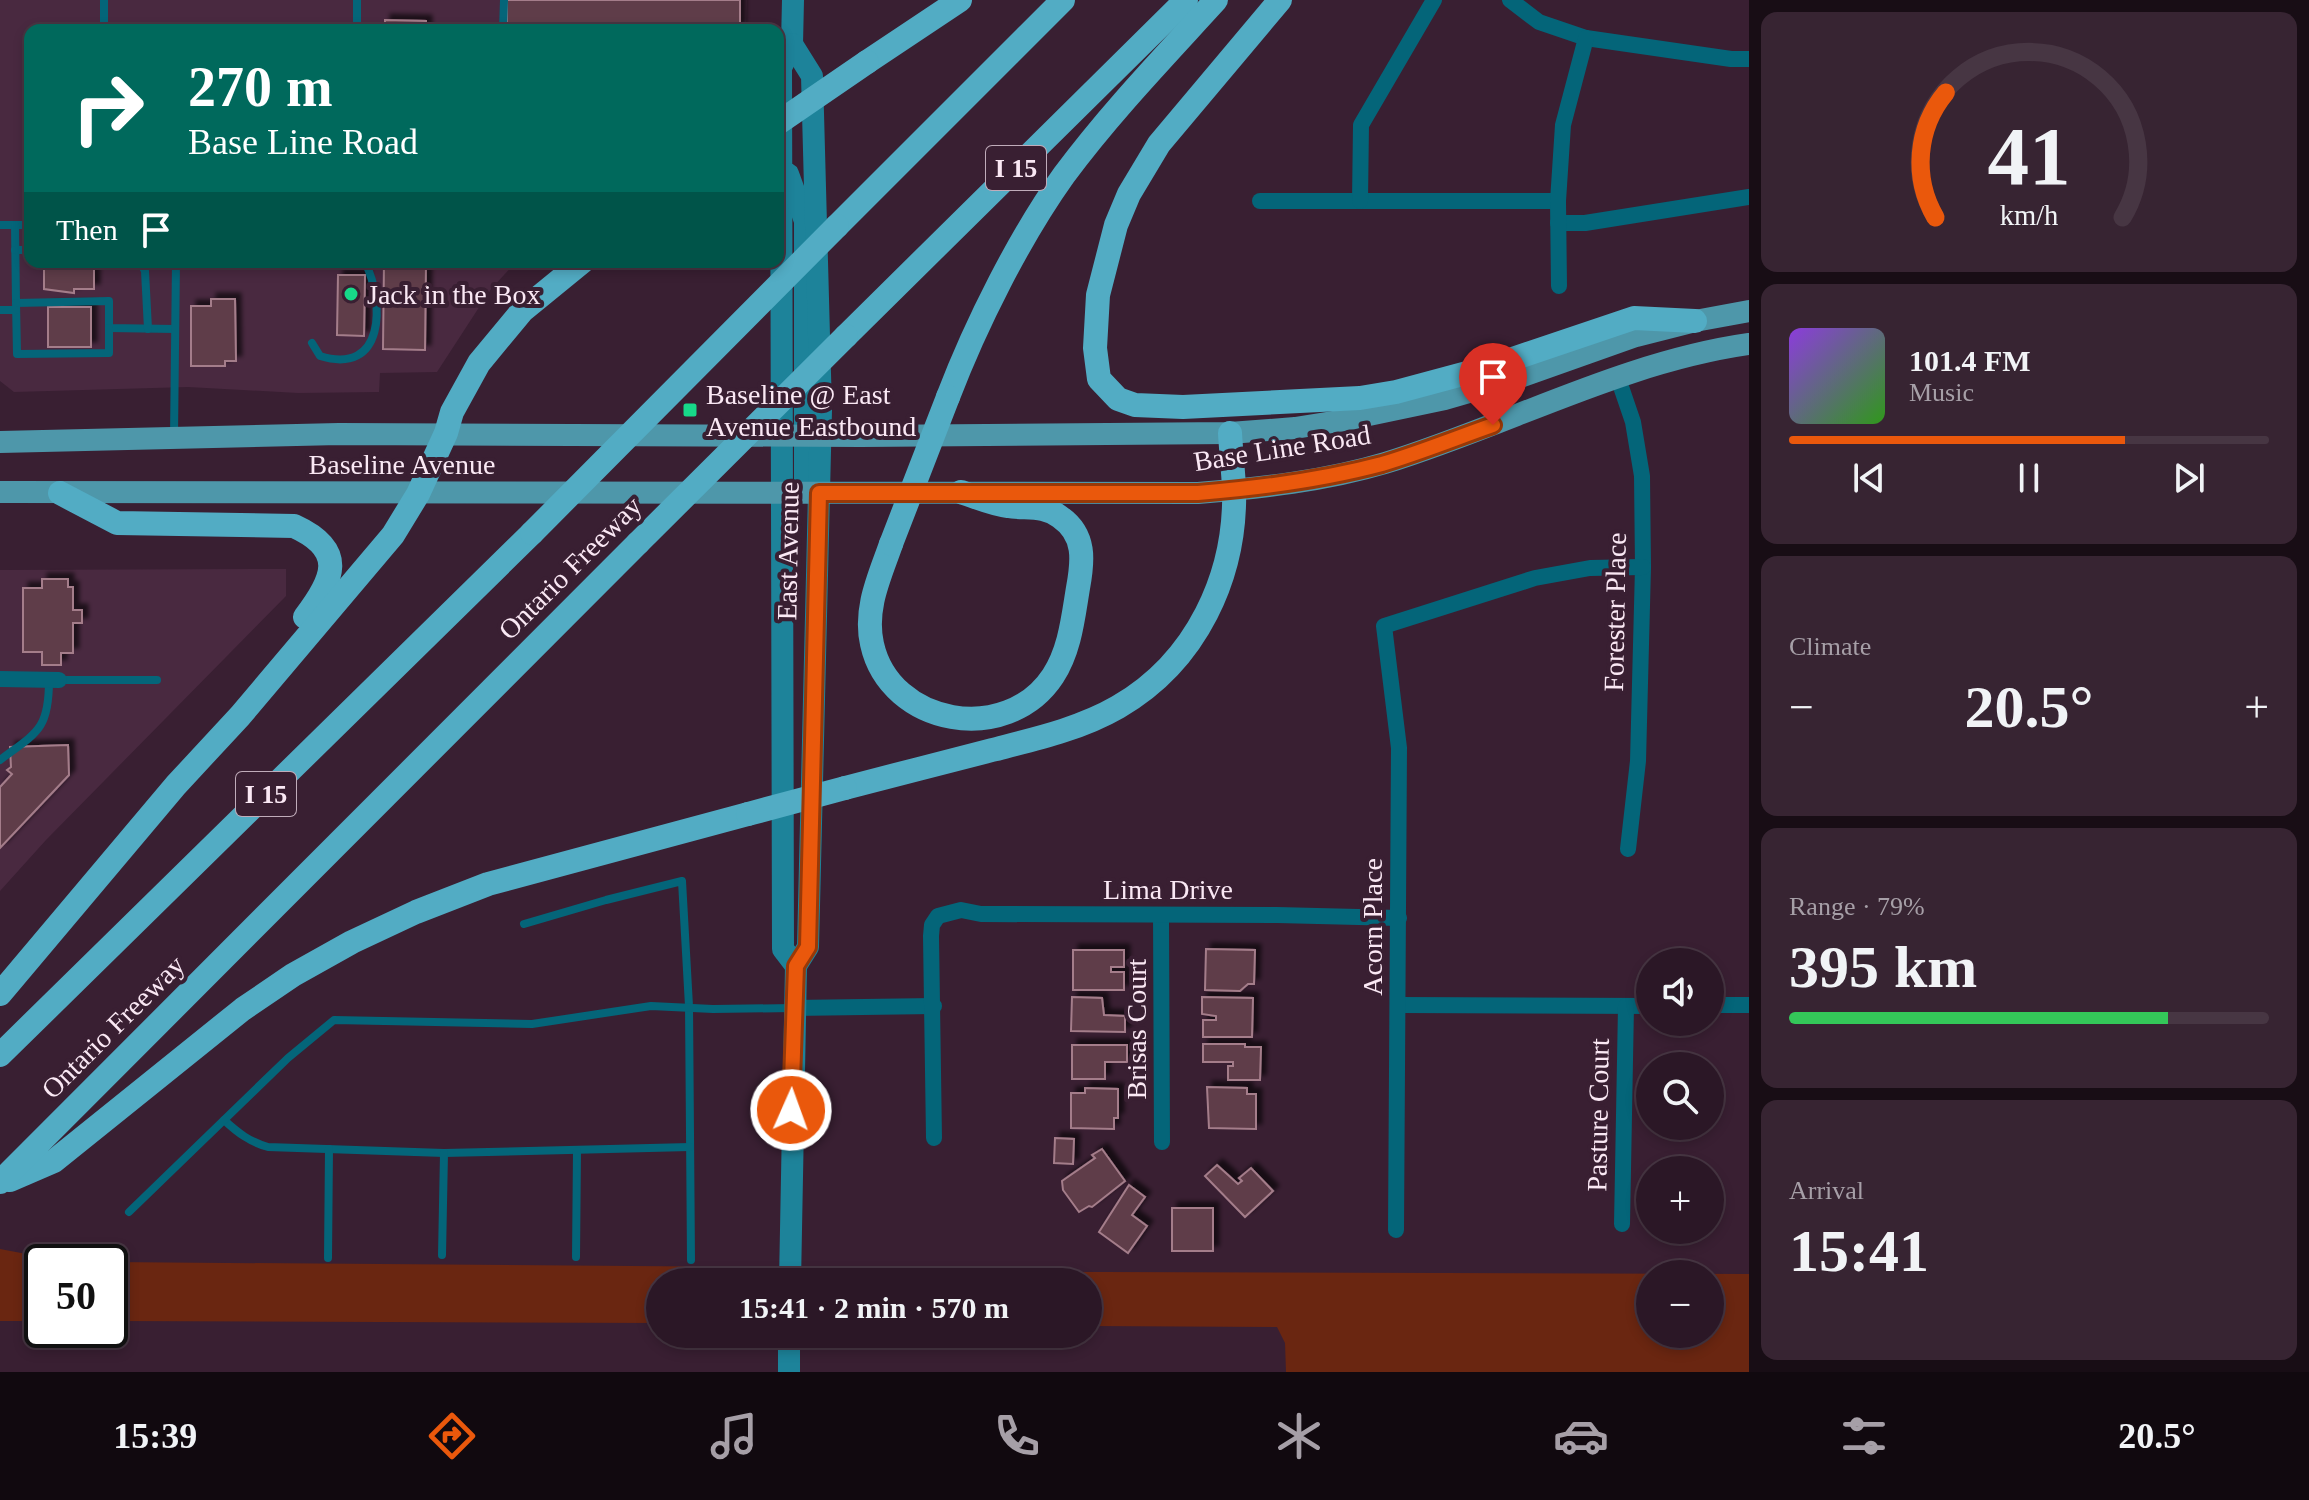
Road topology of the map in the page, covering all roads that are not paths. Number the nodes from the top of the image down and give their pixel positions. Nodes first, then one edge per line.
1 (104, 0) edge
2 (357, 0) edge
3 (504, 0) edge
4 (793, 0) edge
5 (960, 0) edge
6 (1063, 0) edge
7 (1186, 0) edge
8 (1216, 0) edge
9 (1280, 0) edge
10 (1434, 0) edge
11 (1510, 0) edge
12 (104, 24) edge
13 (357, 24) edge
14 (503, 24) edge
15 (1586, 38) junction
16 (785, 44) edge
17 (1749, 59) edge
18 (784, 119) edge
19 (784, 163) edge
20 (1749, 197) edge
21 (1260, 201) dead end
22 (1360, 201) junction
23 (1558, 201) junction
24 (1558, 223) junction
25 (0, 225) edge
26 (15, 225) junction
27 (24, 225) edge
28 (15, 250) junction
29 (24, 250) edge
30 (143, 268) edge
31 (176, 268) edge
32 (368, 268) edge
33 (574, 268) edge
34 (782, 268) edge
35 (1559, 286) dead end
36 (16, 306) junction
37 (0, 310) edge
38 (1749, 311) edge
39 (1695, 321) junction
40 (109, 328) junction
41 (148, 329) junction
42 (175, 329) junction
43 (312, 343) dead end
44 (1749, 344) edge
45 (1618, 378) junction
46 (446, 433) junction
47 (1230, 433) junction
48 (781, 435) junction
49 (812, 436) junction
50 (174, 437) junction
51 (0, 442) edge
52 (1234, 490) junction
53 (0, 492) edge
54 (802, 492) junction
55 (961, 492) junction
56 (60, 493) junction
57 (418, 494) junction
58 (1643, 567) junction
59 (0, 679) edge
60 (54, 680) junction
61 (157, 680) dead end
62 (219, 736) junction
63 (0, 760) edge
64 (1628, 849) dead end
65 (1161, 915) junction
66 (1399, 918) junction
67 (524, 924) dead end
68 (796, 966) junction
69 (0, 994) edge
70 (1398, 1005) junction
71 (1724, 1005) edge
72 (1749, 1005) edge
73 (689, 1006) junction
74 (934, 1006) junction
75 (1626, 1006) junction
76 (1636, 1006) edge
77 (793, 1008) junction
78 (0, 1055) edge
79 (224, 1120) junction
80 (934, 1138) dead end
81 (1162, 1142) dead end
82 (690, 1147) junction
83 (329, 1149) junction
84 (577, 1151) junction
85 (444, 1153) junction
86 (0, 1183) edge
87 (129, 1212) dead end
88 (1622, 1224) dead end
89 (1396, 1230) dead end
90 (442, 1255) dead end
91 (576, 1257) dead end
92 (328, 1258) dead end
93 (691, 1260) dead end
94 (790, 1268) edge
95 (789, 1348) edge
96 (789, 1372) edge

1 - 12 lane
2 - 13 lane
3 - 14 lane
4 - 16 main road, East Avenue
5 - 18 highway, bridge
6 - 78 highway, Ontario Freeway / I 15, bridge
7 - 86 highway, Ontario Freeway / I 15, bridge
8 - 55 highway, bridge
9 - 39 highway
10 - 22 street
11 - 15 street
15 - 17 street
15 - 23 street
16 - 49 main road
19 - 49 main road
20 - 24 street
21 - 22 street
22 - 23 street
23 - 24 street
24 - 35 street
25 - 26 lane
26 - 27 lane
26 - 28 lane
28 - 29 lane
28 - 36 lane
30 - 41 lane
31 - 42 lane
32 - 43 lane
33 - 46 highway
34 - 48 main road, East Avenue
36 - 37 lane
36 - 40 lane
36 - 40 lane
38 - 39 main road, Base Line Road
39 - 47 main road, Base Line Road
40 - 41 lane
41 - 42 lane
42 - 50 lane
44 - 45 main road, Base Line Road
45 - 52 main road, Base Line Road
45 - 58 street, Forester Place
46 - 48 main road, Baseline Avenue
46 - 50 main road, Baseline Avenue
46 - 57 highway
47 - 49 main road, Base Line Road
47 - 52 highway
48 - 49 main road, Baseline Avenue
48 - 54 main road, East Avenue
49 - 54 main road
50 - 51 main road, Baseline Avenue
52 - 55 main road, Base Line Road
52 - 86 highway, bridge
53 - 56 main road, Baseline Avenue
54 - 55 main road, Base Line Road
54 - 57 main road, Baseline Avenue
54 - 68 main road, East Avenue
54 - 68 main road, East Avenue
56 - 57 main road, Baseline Avenue
56 - 62 highway
57 - 62 highway
58 - 64 street, Forester Place
58 - 66 street, Acorn Place
59 - 60 street
60 - 61 lane
60 - 63 lane
62 - 69 highway
65 - 66 street, Lima Drive
65 - 74 street, Lima Drive
65 - 81 street, Brisas Court
66 - 70 street, Acorn Place
67 - 73 lane
68 - 77 main road, East Avenue
70 - 75 street
70 - 89 street, Acorn Place
71 - 72 street
73 - 77 lane
73 - 79 lane
73 - 82 lane
74 - 77 street
74 - 80 street
75 - 76 street
75 - 88 street, Pasture Court
77 - 94 main road, East Avenue
79 - 83 lane
79 - 87 lane
82 - 84 lane
82 - 93 lane
83 - 85 lane
83 - 92 lane
84 - 85 lane
84 - 91 lane
85 - 90 lane
95 - 96 main road

